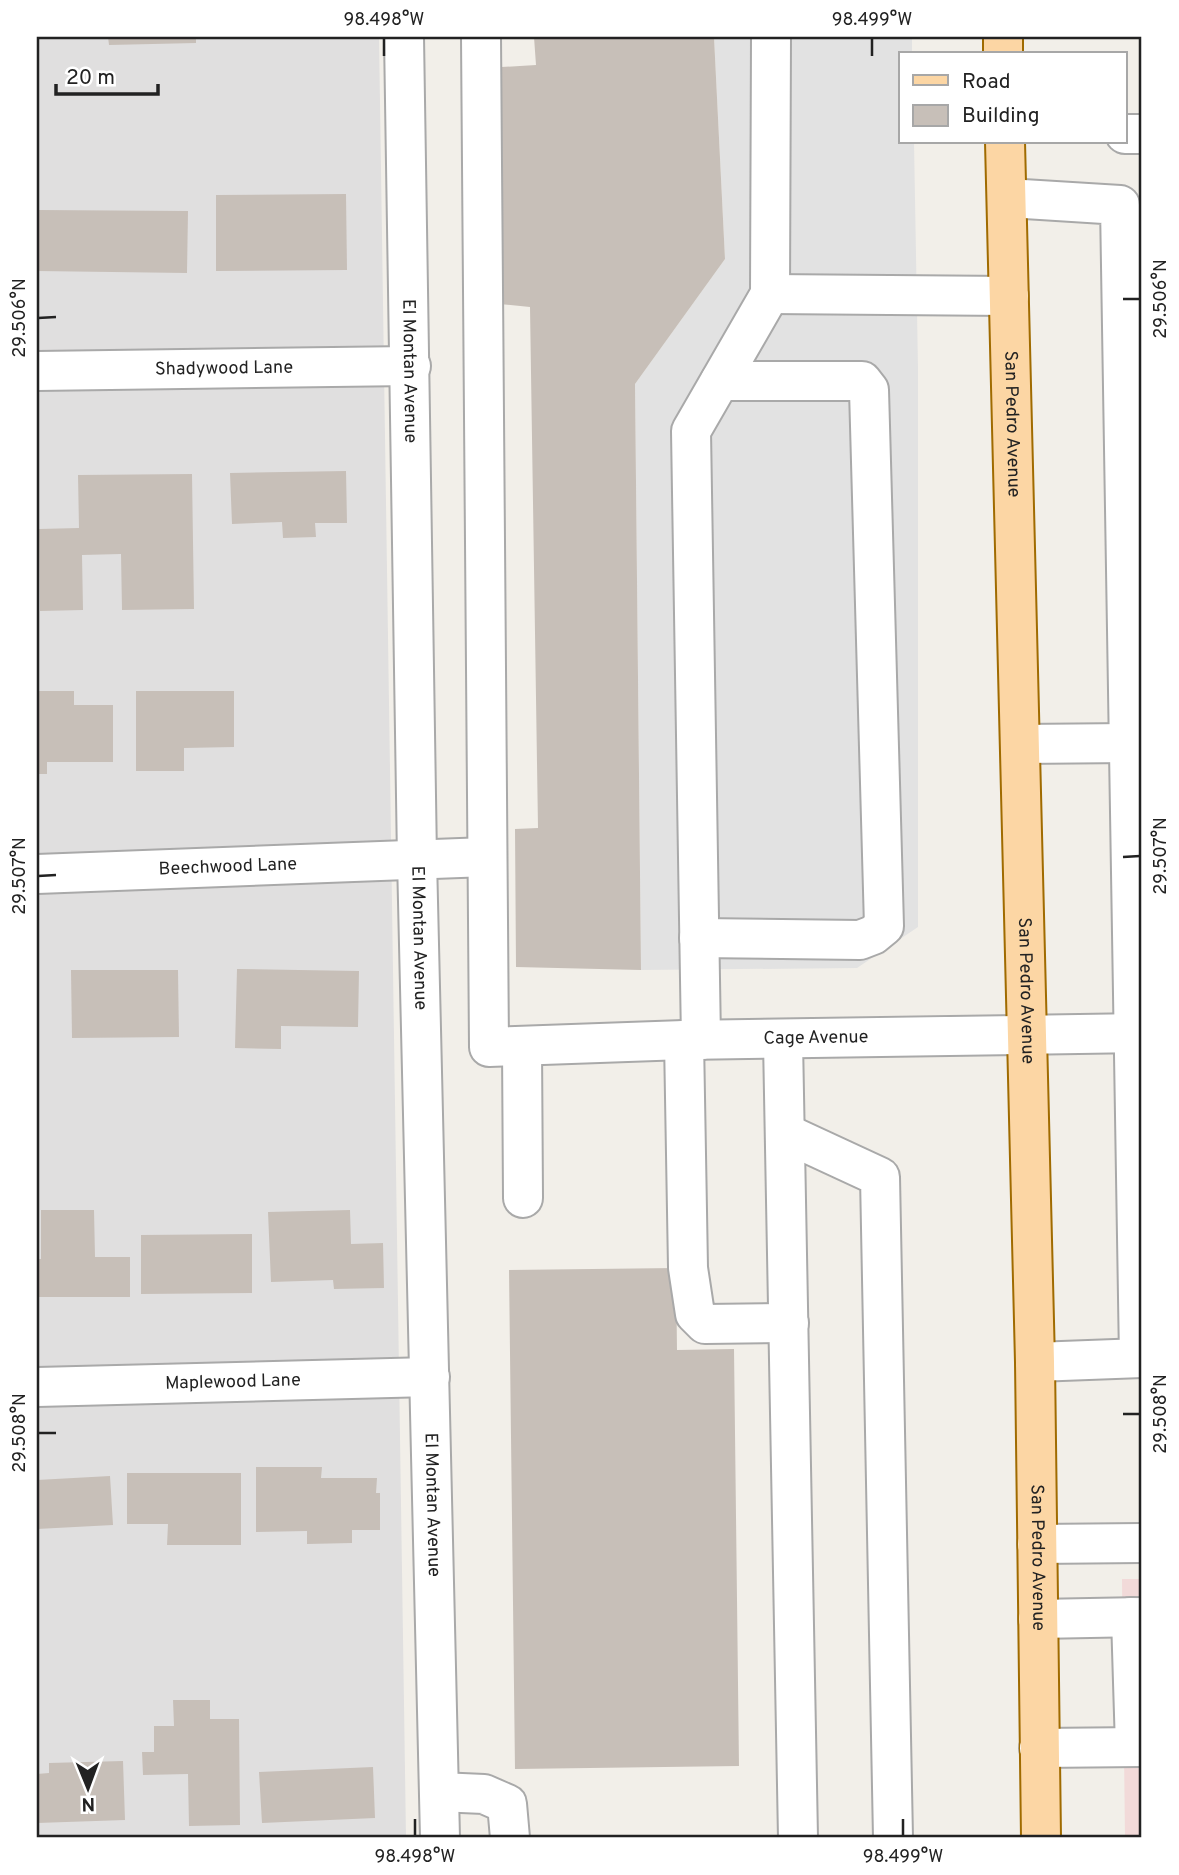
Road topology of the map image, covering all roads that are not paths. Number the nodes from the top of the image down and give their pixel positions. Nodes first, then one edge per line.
1 (404, 37) edge
2 (481, 37) edge
3 (771, 37) edge
4 (1005, 144) edge
5 (1007, 198) junction
6 (770, 294) junction
7 (1009, 296) junction
8 (411, 366) junction
9 (37, 371) edge
10 (720, 381) junction
11 (1133, 413) edge
12 (1134, 721) edge
13 (1020, 744) junction
14 (1136, 794) edge
15 (487, 857) junction
16 (417, 859) junction
17 (37, 874) edge
18 (699, 938) junction
19 (1138, 958) edge
20 (1139, 1033) edge
21 (1027, 1035) junction
22 (692, 1040) junction
23 (783, 1041) junction
24 (505, 1047) junction
25 (785, 1133) junction
26 (523, 1198) dead end
27 (789, 1323) junction
28 (1140, 1358) edge
29 (1035, 1362) junction
30 (430, 1377) junction
31 (37, 1387) edge
32 (1142, 1543) edge
33 (1037, 1544) junction
34 (1137, 1617) edge
35 (1038, 1619) junction
36 (1138, 1747) edge
37 (1040, 1748) junction
38 (439, 1792) junction
39 (440, 1838) edge
40 (510, 1838) edge
41 (798, 1838) edge
42 (893, 1838) edge
43 (1041, 1838) edge

1 - 8 street, El Montan Avenue
2 - 15 street
3 - 6 street
4 - 5 main road, San Pedro Avenue
5 - 7 main road, San Pedro Avenue
5 - 11 street
6 - 7 street
6 - 10 street
7 - 13 main road, San Pedro Avenue
8 - 9 street, Shadywood Lane
8 - 16 street, El Montan Avenue
10 - 18 street
10 - 18 street
11 - 12 street
12 - 13 street
12 - 14 street
13 - 21 main road, San Pedro Avenue
14 - 19 street
15 - 16 street, Beechwood Lane
15 - 24 street
16 - 17 street, Beechwood Lane
16 - 30 street, El Montan Avenue
18 - 22 street
19 - 20 street
20 - 21 street, Cage Avenue
20 - 28 street
21 - 23 street, Cage Avenue
21 - 29 main road, San Pedro Avenue
22 - 23 street, Cage Avenue
22 - 24 street, Cage Avenue
22 - 27 street
23 - 25 street
24 - 26 street
25 - 27 street
25 - 42 street
27 - 41 street
28 - 29 street
29 - 33 main road, San Pedro Avenue
30 - 31 street, Maplewood Lane
30 - 38 street, El Montan Avenue
32 - 33 street
33 - 35 main road, San Pedro Avenue
34 - 35 street
34 - 36 street
35 - 37 main road, San Pedro Avenue
36 - 37 street
37 - 43 main road, San Pedro Avenue
38 - 39 street, El Montan Avenue
38 - 40 street

